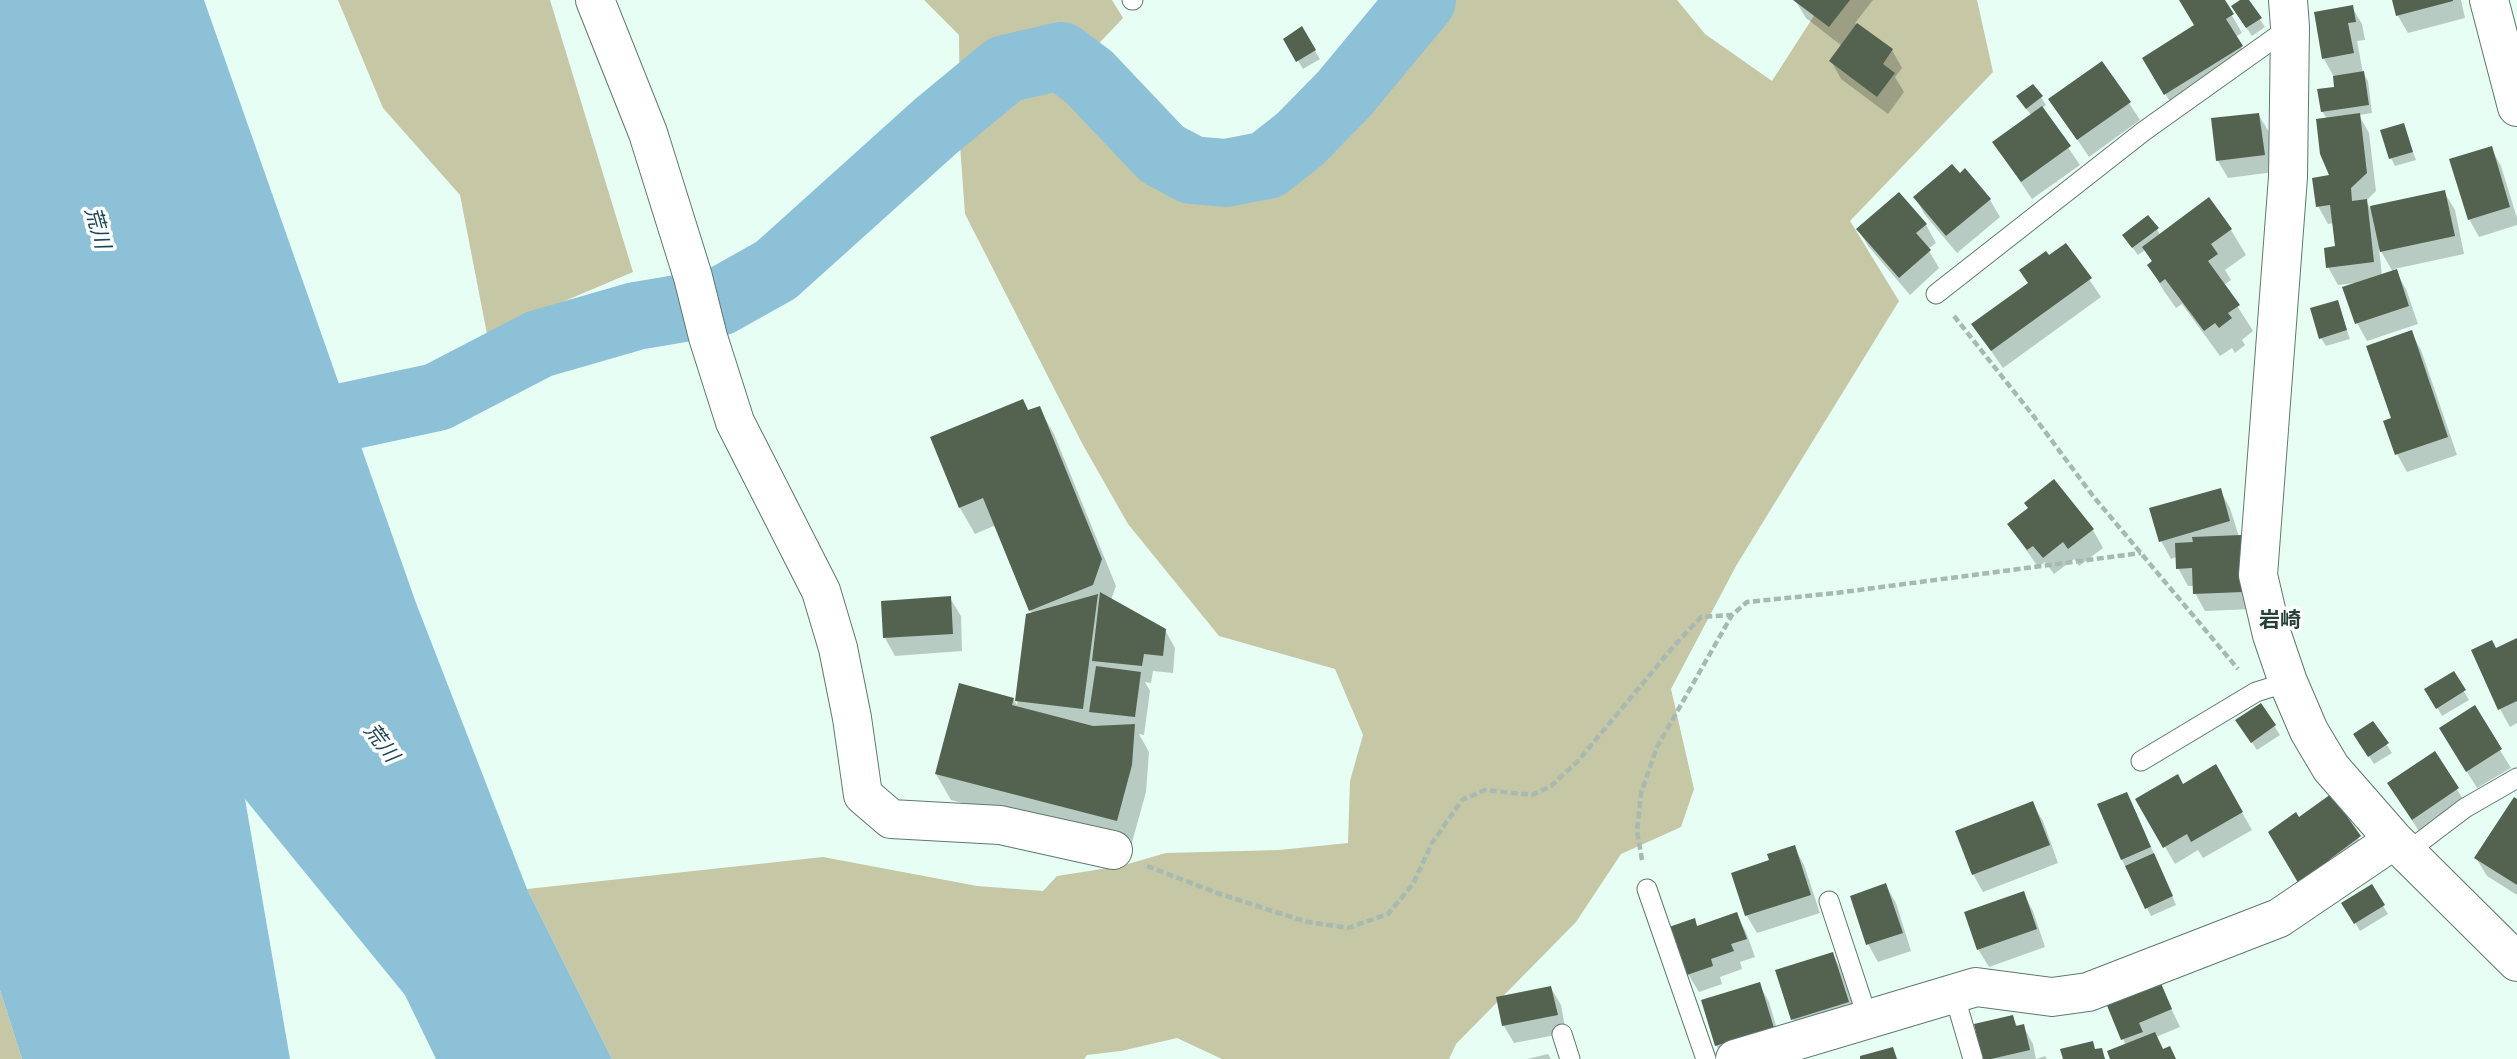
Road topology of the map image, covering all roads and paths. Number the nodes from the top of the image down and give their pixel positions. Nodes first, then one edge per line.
1 (594, 0) edge
2 (2488, 0) edge
3 (2293, 9) edge
4 (2517, 107) edge
5 (1936, 294) joint
6 (2141, 553) junction
7 (1732, 615) junction
8 (2272, 687) junction
9 (2141, 761) dead end
10 (2517, 778) edge
11 (2401, 846) junction
12 (1113, 850) joint
13 (1647, 889) joint
14 (1829, 901) dead end
15 (2517, 961) edge
16 (1954, 993) junction
17 (1868, 1019) junction
18 (1562, 1034) dead end
19 (1570, 1059) edge
20 (1706, 1059) edge
21 (1735, 1059) edge
22 (1973, 1059) edge

1 - 12 street
2 - 4 street
3 - 5 lane
3 - 8 street
5 - 6 path
6 - 7 path
6 - 8 path
7 - 12 path
7 - 13 path
8 - 9 lane
8 - 11 street
10 - 11 lane
11 - 15 street
11 - 16 street
13 - 20 lane
14 - 17 lane
16 - 17 street
16 - 22 lane
17 - 21 street
18 - 19 lane

